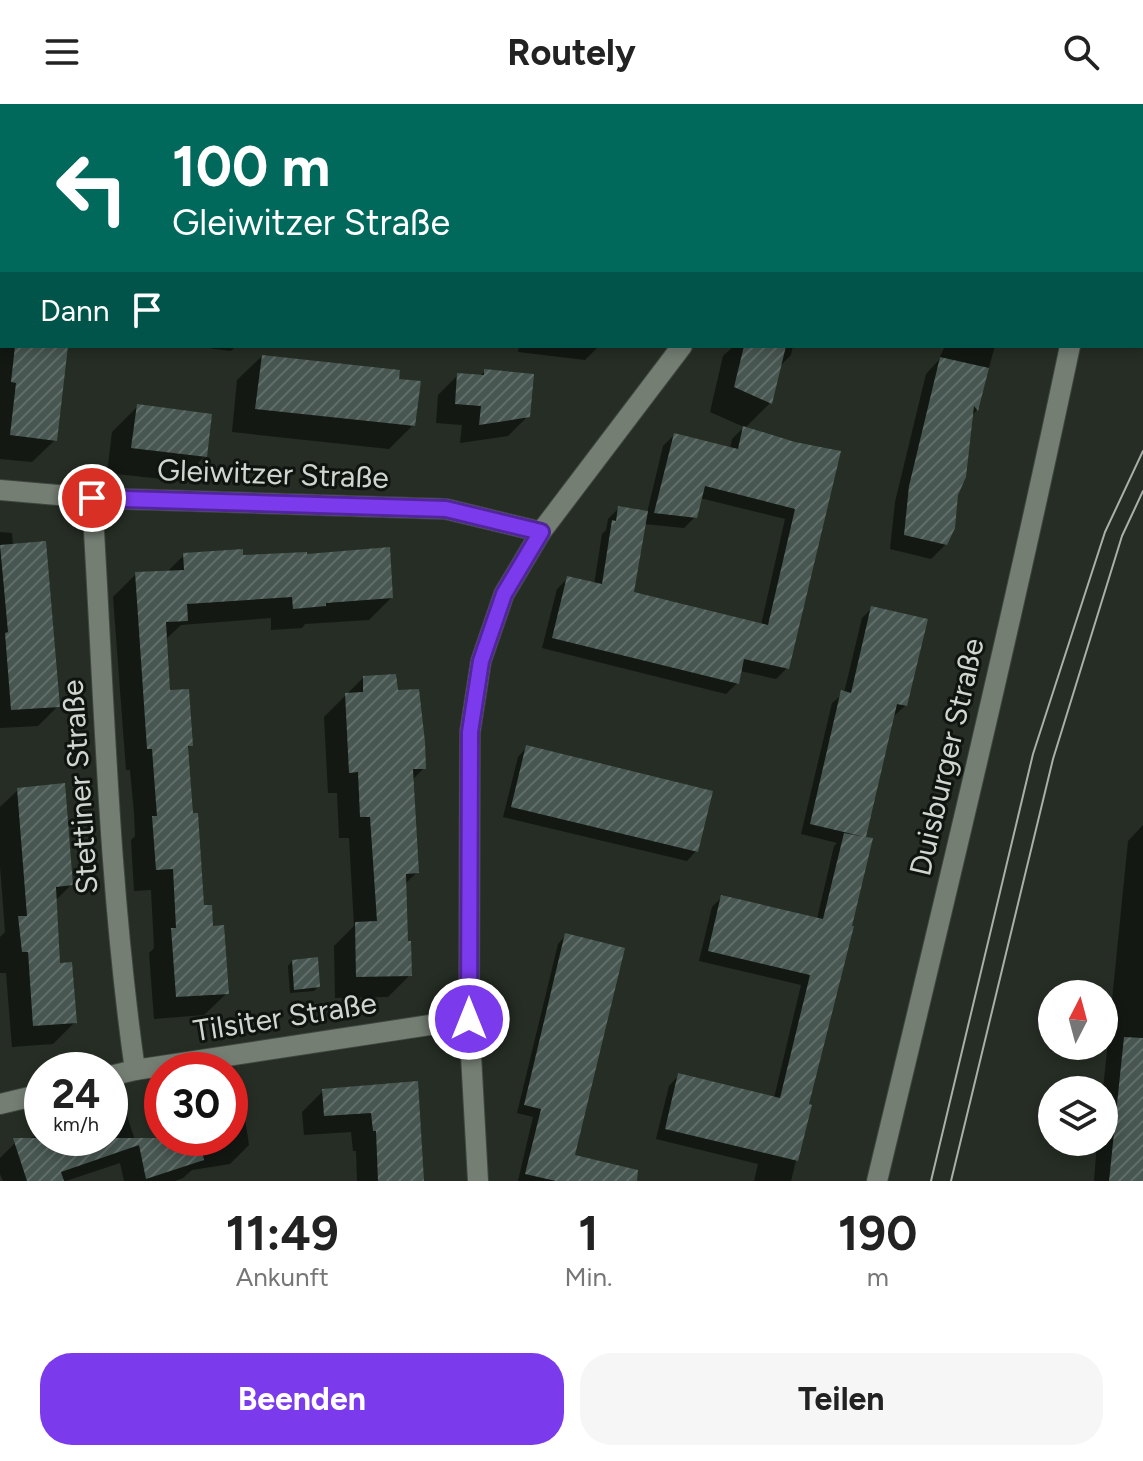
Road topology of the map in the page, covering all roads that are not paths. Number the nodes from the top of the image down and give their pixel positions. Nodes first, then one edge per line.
1 (680, 348) edge
2 (1070, 348) edge
3 (0, 490) edge
4 (92, 498) junction
5 (541, 532) junction
6 (469, 1019) junction
7 (135, 1070) junction
8 (128, 1072) edge
9 (24, 1098) edge
10 (0, 1104) edge
11 (478, 1181) edge
12 (877, 1181) edge

1 - 5 street
2 - 12 street, Duisburger Straße
3 - 4 street, Gleiwitzer Straße
4 - 5 street, Gleiwitzer Straße
4 - 7 street, Stettiner Straße
5 - 6 street
6 - 7 street, Tilsiter Straße
6 - 11 street
7 - 8 street, Tilsiter Straße
9 - 10 street

